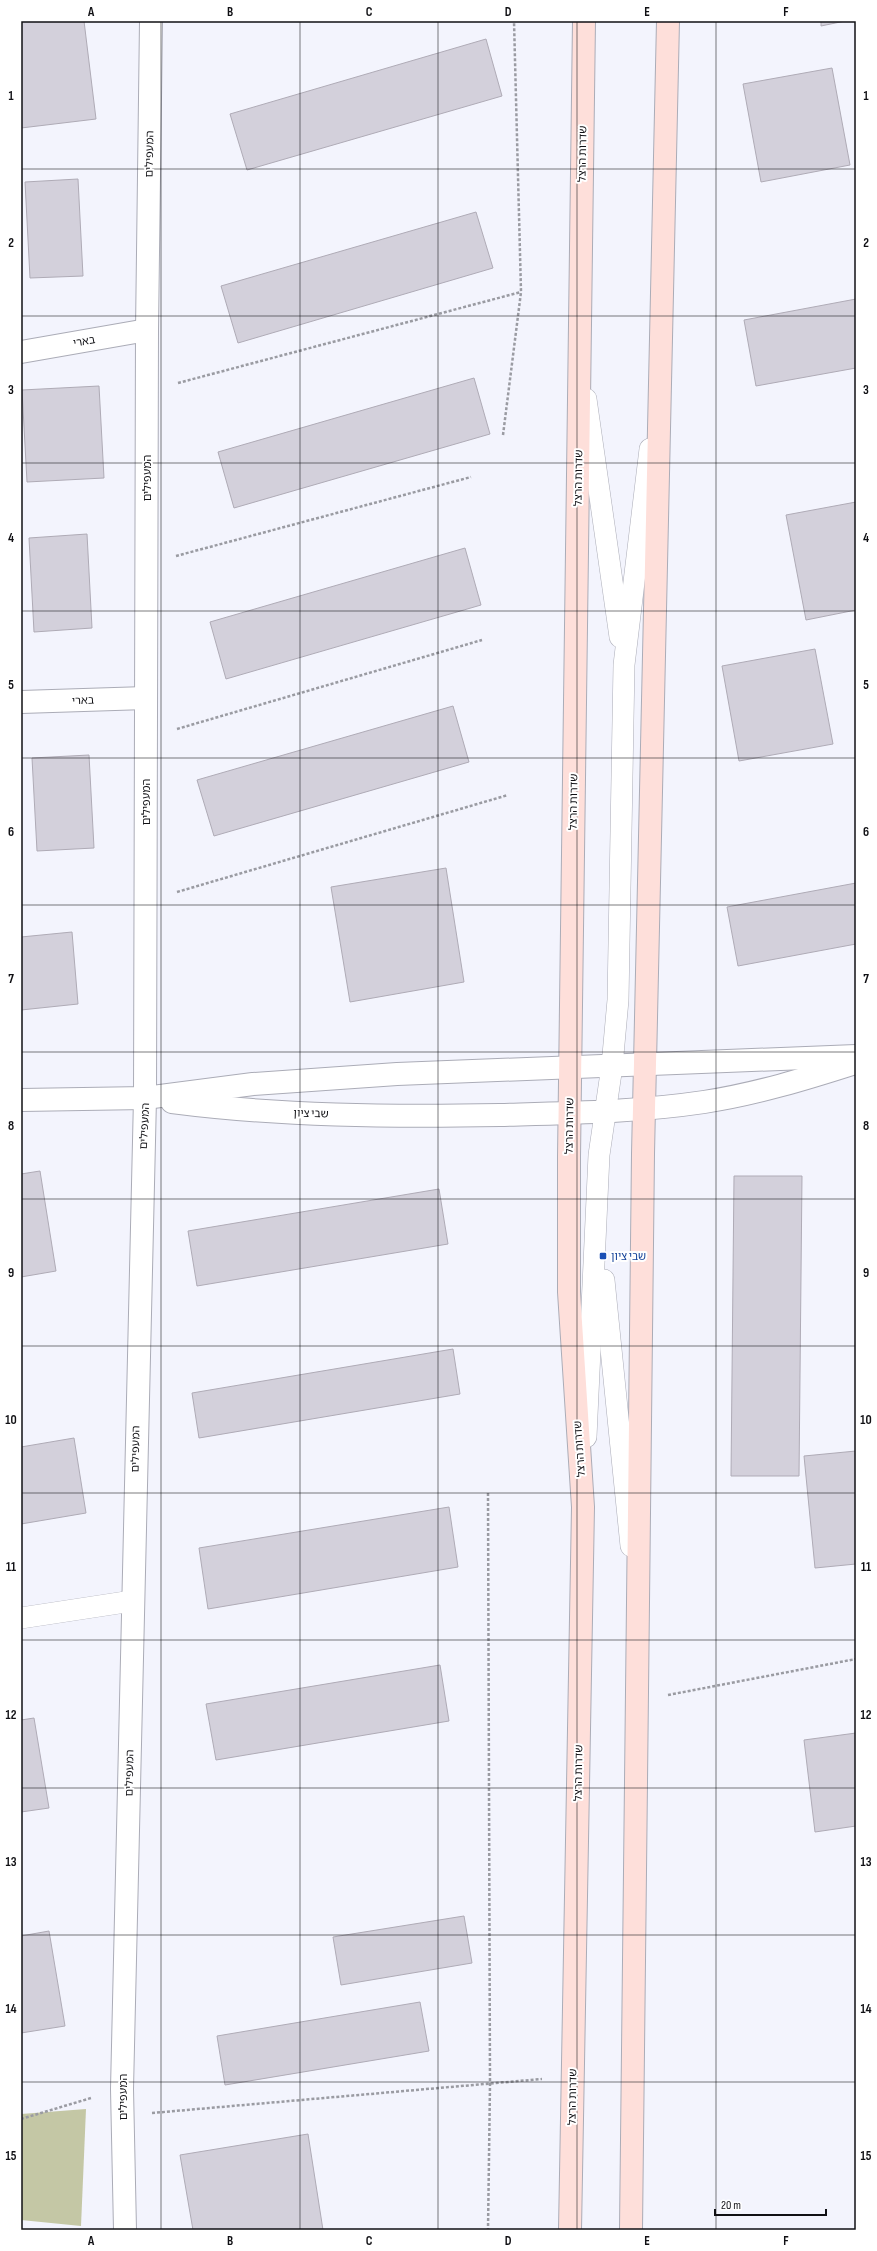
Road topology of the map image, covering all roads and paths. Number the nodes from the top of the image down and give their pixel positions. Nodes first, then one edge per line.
1 (151, 21) edge
2 (514, 21) edge
3 (584, 21) edge
4 (668, 21) edge
5 (521, 292) junction
6 (148, 330) junction
7 (21, 352) edge
8 (579, 357) junction
9 (661, 359) junction
10 (148, 391) junction
11 (503, 435) dead end
12 (471, 477) dead end
13 (147, 564) junction
14 (482, 640) dead end
15 (624, 665) junction
16 (146, 698) junction
17 (21, 702) edge
18 (146, 738) junction
19 (508, 795) dead end
20 (146, 901) junction
21 (856, 1056) edge
22 (856, 1063) edge
23 (645, 1065) junction
24 (570, 1066) junction
25 (612, 1066) junction
26 (145, 1098) junction
27 (21, 1100) edge
28 (645, 1110) junction
29 (606, 1111) junction
30 (569, 1113) junction
31 (597, 1206) junction
32 (488, 1493) dead end
33 (583, 1507) junction
34 (132, 1601) junction
35 (638, 1616) junction
36 (21, 1618) edge
37 (856, 1659) edge
38 (636, 1701) junction
39 (572, 2076) junction
40 (490, 2084) junction
41 (122, 2089) junction
42 (123, 2116) junction
43 (21, 2119) edge
44 (125, 2230) edge
45 (488, 2230) edge
46 (570, 2230) edge
47 (631, 2230) edge

1 - 6 street, המעפילים
2 - 5 path
3 - 8 main road, שדרות הרצל
4 - 9 main road
5 - 10 path
5 - 11 path
6 - 7 street, בארי
6 - 10 street, המעפילים
8 - 15 lane
8 - 24 main road, שדרות הרצל
9 - 15 lane
9 - 23 main road
10 - 13 street, המעפילים
12 - 13 path
13 - 16 street, המעפילים
14 - 18 path
15 - 25 lane
16 - 17 street, בארי
16 - 18 street, המעפילים
18 - 20 street, המעפילים
19 - 20 path
20 - 26 street, המעפילים
21 - 23 street, שבי ציון
22 - 28 street, שבי ציון
23 - 25 street, שבי ציון
23 - 28 main road
24 - 25 street, שבי ציון
24 - 26 street, שבי ציון
24 - 30 main road, שדרות הרצל
25 - 29 lane
26 - 27 street, שבי ציון
26 - 30 street, שבי ציון
26 - 34 street, המעפילים
28 - 29 street, שבי ציון
28 - 35 main road
29 - 30 street, שבי ציון
29 - 31 lane
30 - 33 main road, שדרות הרצל
31 - 33 lane
31 - 35 lane
32 - 40 path
33 - 39 main road, שדרות הרצל
34 - 36 lane
34 - 41 street, המעפילים
35 - 38 main road
37 - 38 path
38 - 47 main road
39 - 40 path
39 - 46 main road, שדרות הרצל
40 - 42 path
40 - 45 path
41 - 42 street, המעפילים
41 - 43 path
42 - 44 street, המעפילים

